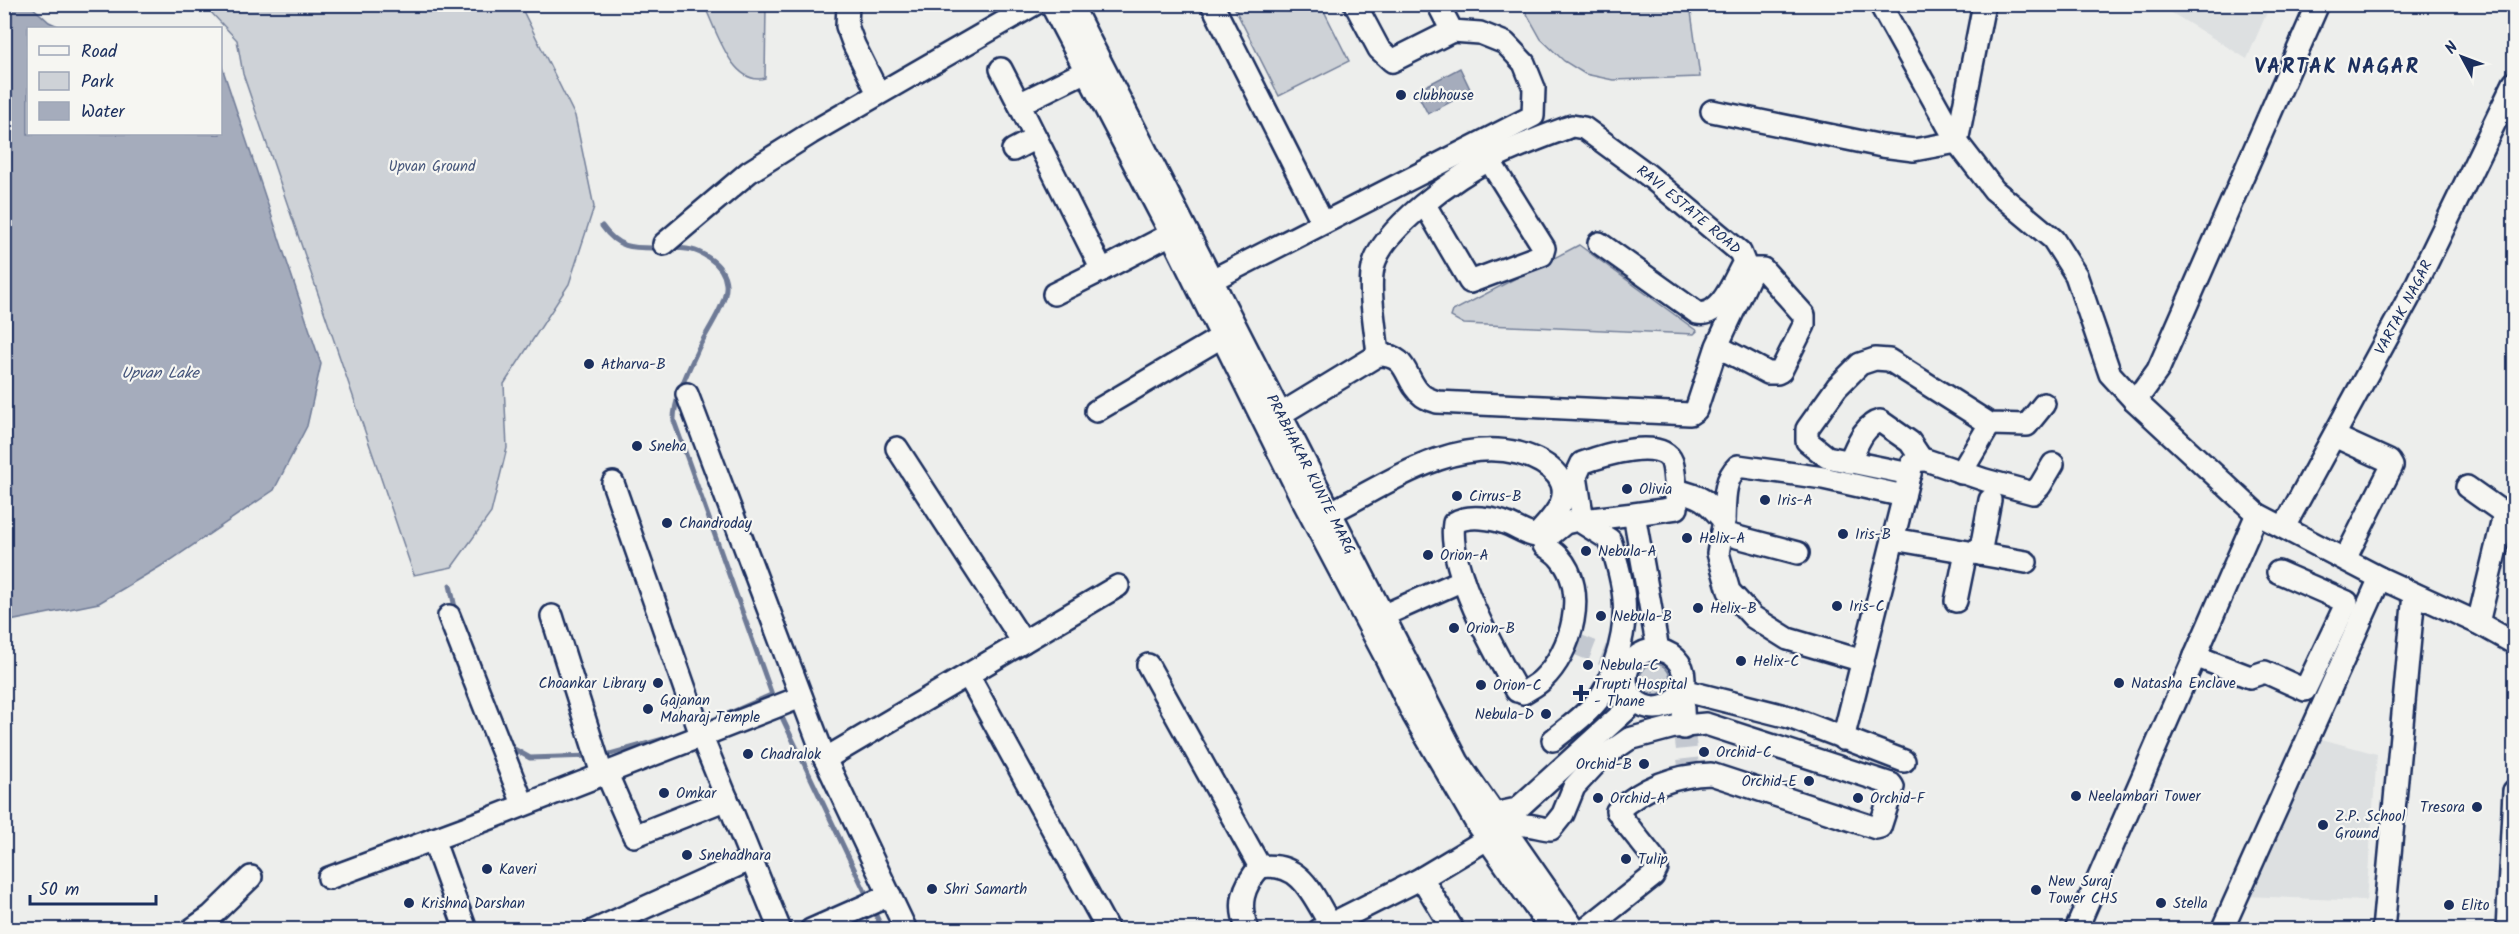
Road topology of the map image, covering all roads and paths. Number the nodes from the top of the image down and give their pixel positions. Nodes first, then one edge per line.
1 (848, 4) edge
2 (1035, 4) edge
3 (1051, 4) edge
4 (1071, 4) edge
5 (1212, 4) edge
6 (1355, 4) edge
7 (1438, 4) edge
8 (1880, 4) edge
9 (1984, 4) edge
10 (2318, 4) edge
11 (1452, 31) junction
12 (1001, 69) dead end
13 (1086, 71) junction
14 (2514, 82) edge
15 (878, 93) junction
16 (1019, 104) junction
17 (1712, 111) dead end
18 (1036, 138) junction
19 (1957, 142) junction
20 (1013, 150) dead end
21 (1490, 160) junction
22 (1425, 205) junction
23 (1323, 223) junction
24 (1171, 234) junction
25 (1599, 243) dead end
26 (664, 244) dead end
27 (1102, 270) junction
28 (1212, 280) junction
29 (1053, 294) dead end
30 (1223, 336) junction
31 (1717, 346) junction
32 (1378, 355) junction
33 (687, 394) dead end
34 (2133, 399) junction
35 (2044, 404) dead end
36 (1096, 411) dead end
37 (1273, 419) junction
38 (1990, 424) junction
39 (2334, 436) junction
40 (897, 448) dead end
41 (1849, 462) junction
42 (2053, 464) dead end
43 (1916, 467) junction
44 (1961, 473) junction
45 (613, 483) dead end
46 (2468, 487) dead end
47 (1675, 490) junction
48 (1904, 496) junction
49 (1990, 500) dead end
50 (1634, 514) junction
51 (2256, 514) junction
52 (1323, 517) junction
53 (1723, 527) junction
54 (2284, 527) junction
55 (1893, 539) junction
56 (1973, 553) junction
57 (1798, 554) dead end
58 (2345, 559) junction
59 (2026, 562) dead end
60 (2278, 572) dead end
61 (2380, 578) junction
62 (1463, 580) junction
63 (1118, 586) dead end
64 (2414, 594) junction
65 (1956, 601) dead end
66 (2356, 606) junction
67 (449, 616) dead end
68 (552, 616) dead end
69 (1376, 618) junction
70 (2478, 622) junction
71 (1023, 642) junction
72 (2514, 643) edge
73 (1658, 650) junction
74 (2195, 656) junction
75 (1863, 661) junction
76 (1148, 665) dead end
77 (968, 675) junction
78 (1682, 690) junction
79 (2305, 690) junction
80 (1633, 696) junction
81 (801, 697) junction
82 (2325, 700) junction
83 (1684, 727) junction
84 (701, 735) junction
85 (1843, 739) junction
86 (1553, 740) dead end
87 (825, 759) junction
88 (1905, 761) dead end
89 (604, 773) junction
90 (2514, 791) edge
91 (727, 799) junction
92 (523, 804) junction
93 (1503, 818) junction
94 (433, 839) junction
95 (752, 859) junction
96 (1260, 867) junction
97 (251, 877) dead end
98 (329, 878) dead end
99 (1422, 878) junction
100 (890, 895) junction
101 (1325, 927) edge
102 (191, 930) edge
103 (466, 930) edge
104 (595, 930) edge
105 (780, 930) edge
106 (811, 930) edge
107 (906, 930) edge
108 (1108, 930) edge
109 (1248, 930) edge
110 (1454, 930) edge
111 (1551, 930) edge
112 (1575, 930) edge
113 (1585, 930) edge
114 (2076, 930) edge
115 (2222, 930) edge
116 (2383, 930) edge
117 (2507, 930) edge

1 - 15 street
2 - 15 street
3 - 13 street, PRABHAKAR KUNTE MARG
4 - 28 street, PRABHAKAR KUNTE MARG
5 - 23 street
6 - 11 street
7 - 11 street
8 - 19 street
9 - 19 street
10 - 34 street
11 - 23 street
12 - 16 street
13 - 16 street
13 - 24 street, PRABHAKAR KUNTE MARG
14 - 39 street, VARTAK NAGAR
15 - 26 street
16 - 18 street
17 - 19 street
18 - 20 street
18 - 27 street
19 - 34 street
21 - 22 street, RAVI ESTATE ROAD
21 - 22 street
21 - 25 street, RAVI ESTATE ROAD
22 - 32 street, RAVI ESTATE ROAD
23 - 28 street
24 - 27 street
24 - 30 street, PRABHAKAR KUNTE MARG
27 - 29 street
28 - 37 street, PRABHAKAR KUNTE MARG
30 - 36 street
30 - 37 street, PRABHAKAR KUNTE MARG
31 - 31 street, RAVI ESTATE ROAD
31 - 32 street, RAVI ESTATE ROAD
32 - 37 street
33 - 81 street
34 - 51 street
35 - 38 street
37 - 52 street, PRABHAKAR KUNTE MARG
38 - 41 street
38 - 44 street
39 - 54 street, VARTAK NAGAR
39 - 58 street
40 - 71 street
41 - 43 street
41 - 43 street
42 - 44 street
43 - 44 street
43 - 48 street
45 - 84 street
46 - 70 street
47 - 50 street
47 - 50 street
47 - 53 street
48 - 53 street
48 - 55 street
49 - 56 street
50 - 73 street
51 - 54 street
51 - 74 street
52 - 62 street
52 - 69 street, PRABHAKAR KUNTE MARG
53 - 57 street
53 - 75 street
54 - 58 street
55 - 56 street
55 - 75 street
56 - 59 street
56 - 65 street
58 - 61 street
60 - 66 street
61 - 64 street
61 - 66 street
62 - 69 street
62 - 86 street
63 - 71 street
64 - 70 street
64 - 116 street
66 - 79 street
66 - 82 street
67 - 92 street
68 - 89 street
69 - 93 street, PRABHAKAR KUNTE MARG
70 - 72 street
71 - 77 street
73 - 78 street
73 - 80 street
74 - 79 street
74 - 114 street
75 - 85 street
76 - 96 street
77 - 87 street
77 - 108 street
78 - 80 street
78 - 83 street
78 - 85 street
79 - 82 street
80 - 93 street
81 - 84 street
81 - 87 street
82 - 115 street
83 - 93 street
83 - 113 street
84 - 89 street
84 - 91 street
85 - 88 street
87 - 100 street
89 - 91 street
89 - 92 street
90 - 117 street
91 - 95 street
92 - 94 street
93 - 99 street
93 - 111 street, PRABHAKAR KUNTE MARG
93 - 112 street, PRABHAKAR KUNTE MARG
94 - 98 street
94 - 103 street
95 - 104 street
95 - 105 street
96 - 101 street
96 - 109 street
97 - 102 street
99 - 101 street
99 - 110 street
100 - 106 street
100 - 107 street

